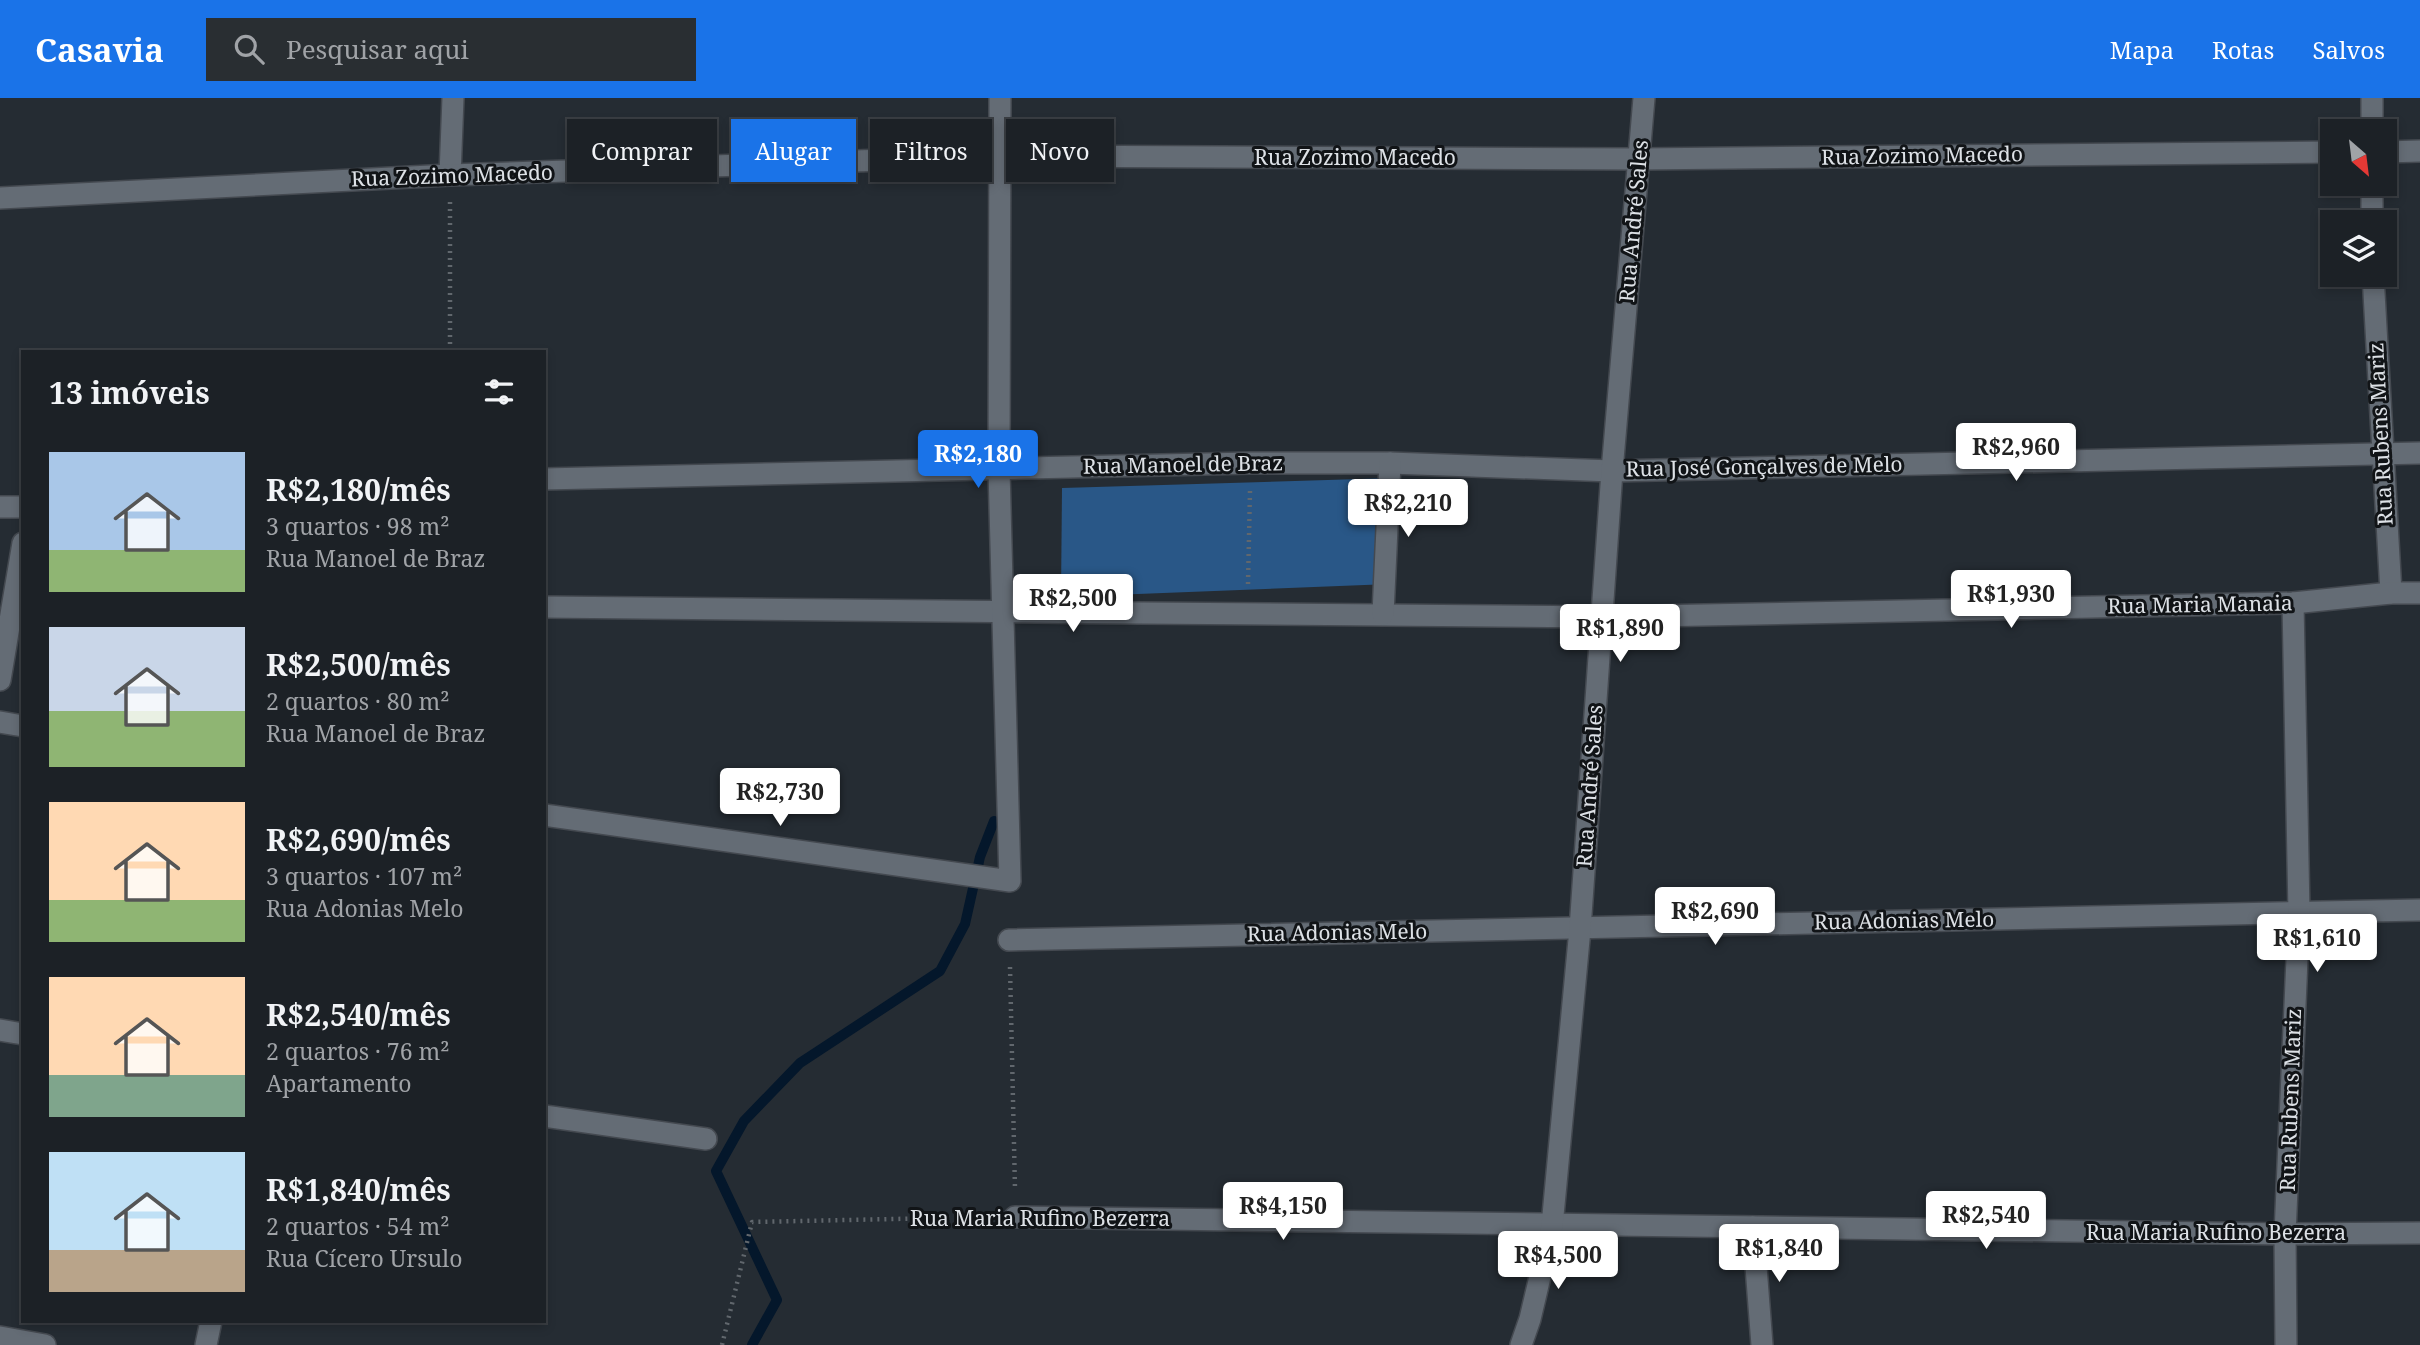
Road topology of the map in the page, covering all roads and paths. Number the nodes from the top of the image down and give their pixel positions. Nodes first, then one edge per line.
1 (453, 98) edge
2 (1000, 98) edge
3 (1644, 98) edge
4 (2372, 98) edge
5 (2372, 119) edge
6 (2420, 151) edge
7 (2320, 152) edge
8 (2398, 152) edge
9 (999, 156) junction
10 (1640, 159) junction
11 (450, 175) junction
12 (0, 198) edge
13 (2374, 287) edge
14 (450, 350) edge
15 (2420, 453) edge
16 (2382, 454) junction
17 (1250, 463) junction
18 (1390, 463) junction
19 (999, 470) junction
20 (1612, 471) junction
21 (546, 479) edge
22 (0, 507) edge
23 (21, 507) edge
24 (21, 555) edge
25 (2391, 593) junction
26 (2420, 593) edge
27 (2293, 603) junction
28 (546, 607) edge
29 (1002, 613) junction
30 (1248, 613) junction
31 (1384, 614) junction
32 (1602, 617) junction
33 (0, 681) edge
34 (0, 722) edge
35 (21, 726) edge
36 (546, 814) edge
37 (2420, 910) edge
38 (2299, 913) junction
39 (1580, 929) junction
40 (1009, 940) joint
41 (0, 1030) edge
42 (21, 1034) edge
43 (546, 1116) edge
44 (706, 1139) dead end
45 (1015, 1217) junction
46 (1552, 1226) junction
47 (1753, 1227) junction
48 (2420, 1233) edge
49 (2285, 1234) junction
50 (211, 1323) edge
51 (0, 1337) edge
52 (44, 1345) edge
53 (206, 1345) edge
54 (722, 1345) edge
55 (1521, 1345) edge
56 (1762, 1345) edge
57 (2286, 1345) edge

1 - 11 street
2 - 9 street
3 - 10 street, Rua André Sales
4 - 5 street
6 - 8 street
7 - 10 street, Rua Zozimo Macedo
9 - 10 street, Rua Zozimo Macedo
9 - 11 street, Rua Zozimo Macedo
9 - 19 street
10 - 20 street, Rua André Sales
11 - 12 street, Rua Zozimo Macedo
11 - 14 path
13 - 16 street, Rua Rubens Mariz
15 - 16 street, Rua José Gonçalves de Melo
16 - 20 street, Rua José Gonçalves de Melo
16 - 25 street, Rua Rubens Mariz
17 - 18 street, Rua Manoel de Braz
17 - 19 street, Rua Manoel de Braz
17 - 30 path
18 - 20 street, Rua Manoel de Braz
18 - 31 street
19 - 21 street, Rua Manoel de Braz
19 - 29 street
20 - 32 street, Rua André Sales
22 - 23 street
24 - 33 street
25 - 26 street, Rua Maria Manaia
25 - 27 street, Rua Maria Manaia
27 - 32 street, Rua Maria Manaia
27 - 38 street, Rua Rubens Mariz
28 - 29 street
29 - 30 street
29 - 36 street
30 - 31 street
31 - 32 street
32 - 39 street, Rua André Sales
34 - 35 street
37 - 38 street, Rua Adonias Melo
38 - 39 street, Rua Adonias Melo
38 - 49 street, Rua Rubens Mariz
39 - 40 street, Rua Adonias Melo
39 - 46 street, Rua André Sales
40 - 45 path
41 - 42 street
43 - 44 street
45 - 46 street, Rua Maria Rufino Bezerra
45 - 54 path, Rua Maria Rufino Bezerra
46 - 47 street, Rua Maria Rufino Bezerra
46 - 55 street, Rua André Sales
47 - 49 street, Rua Maria Rufino Bezerra
47 - 56 street
48 - 49 street, Rua Maria Rufino Bezerra
49 - 57 street, Rua Rubens Mariz
50 - 53 street
51 - 52 street

